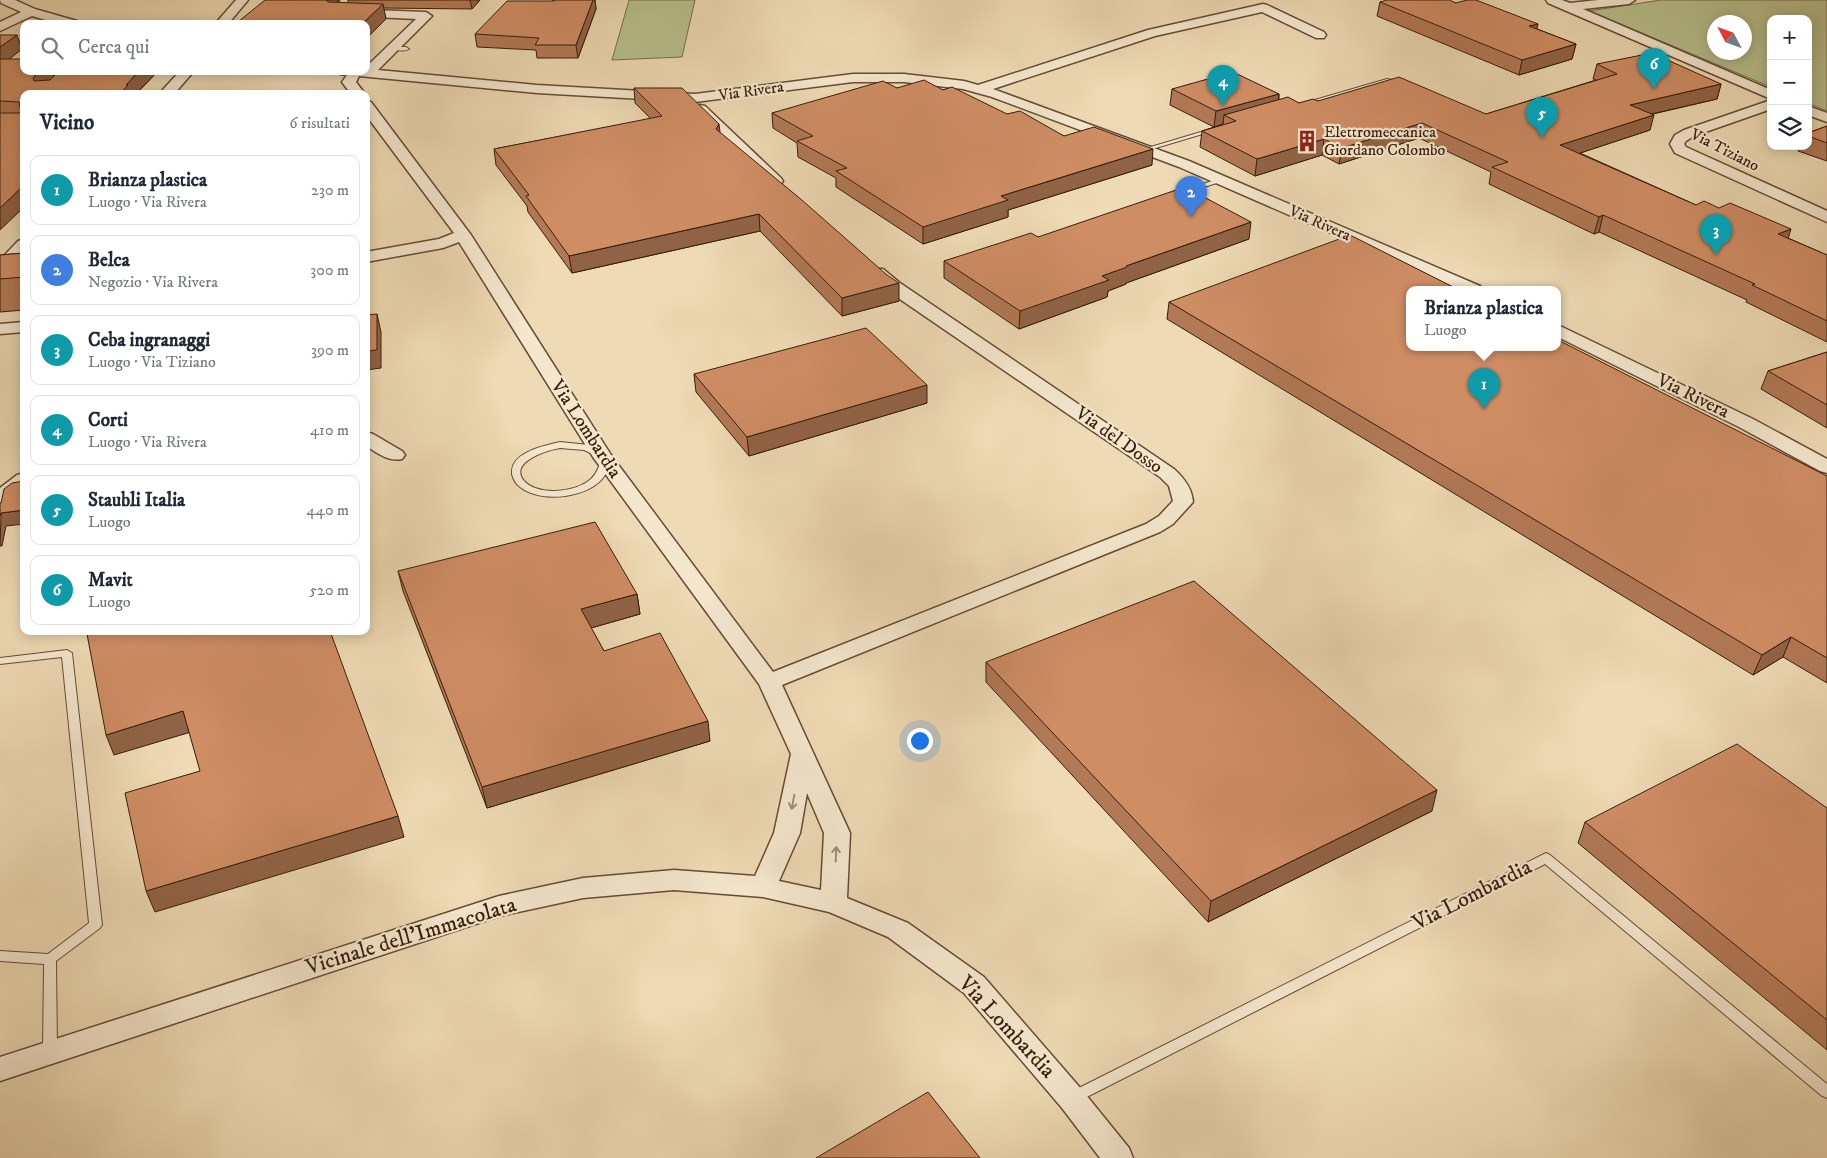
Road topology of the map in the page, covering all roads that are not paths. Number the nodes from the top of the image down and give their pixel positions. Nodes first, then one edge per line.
1 (242, 0) edge
2 (348, 0) edge
3 (1552, 0) edge
4 (1629, 0) edge
5 (13, 1) edge
6 (1568, 7) junction
7 (31, 12) junction
8 (59, 20) edge
9 (224, 20) edge
10 (0, 27) edge
11 (1320, 35) dead end
12 (370, 64) edge
13 (370, 73) edge
14 (184, 75) edge
15 (354, 75) edge
16 (1390, 80) edge
17 (979, 89) junction
18 (170, 90) edge
19 (355, 90) edge
20 (1767, 92) edge
21 (695, 98) junction
22 (1768, 105) edge
23 (1297, 106) edge
24 (370, 110) edge
25 (1812, 112) edge
26 (1827, 118) edge
27 (1222, 128) edge
28 (1147, 149) junction
29 (1222, 180) junction
30 (792, 196) edge
31 (1166, 197) edge
32 (1827, 217) edge
33 (463, 235) junction
34 (20, 248) edge
35 (370, 254) edge
36 (865, 261) edge
37 (0, 269) edge
38 (1465, 286) edge
39 (20, 327) edge
40 (0, 329) edge
41 (1561, 331) edge
42 (370, 440) edge
43 (395, 455) dead end
44 (603, 458) junction
45 (1827, 467) edge
46 (20, 482) edge
47 (0, 497) edge
48 (0, 662) edge
49 (769, 682) junction
50 (803, 754) junction
51 (762, 887) junction
52 (834, 903) junction
53 (0, 956) edge
54 (50, 959) junction
55 (50, 1053) junction
56 (0, 1069) edge
57 (1827, 1092) edge
58 (1072, 1099) junction
59 (1118, 1158) edge

1 - 9 street
2 - 12 street
3 - 6 street
4 - 6 street
5 - 7 street
6 - 20 street
7 - 8 street
7 - 10 street
11 - 17 street
13 - 21 street, Via Rivera
14 - 18 street
15 - 19 street
16 - 23 lane
17 - 21 street, Via Rivera
17 - 28 street, Via Rivera
21 - 30 street
22 - 32 street, Via Tiziano
24 - 33 street, Via Lombardia
25 - 26 street
27 - 28 lane
28 - 29 street, Via Rivera
29 - 31 lane
29 - 38 street, Via Rivera
33 - 35 street
33 - 44 street, Via Lombardia
34 - 37 street
36 - 49 street, Via del Dosso
39 - 40 street
41 - 45 street, Via Rivera
42 - 43 street
44 - 44 lane
44 - 49 street, Via Lombardia
46 - 47 street
48 - 54 lane
49 - 50 street, Via Lombardia
50 -> 51 street
52 -> 50 street, Via Lombardia
51 - 52 street, Vicinale dell'Immacolata
51 - 55 street, Vicinale dell'Immacolata
52 - 58 street, Via Lombardia
53 - 54 lane
54 - 55 lane
55 - 56 street, Vicinale dell'Immacolata
57 - 58 lane, Via Lombardia
58 - 59 street, Via Lombardia

